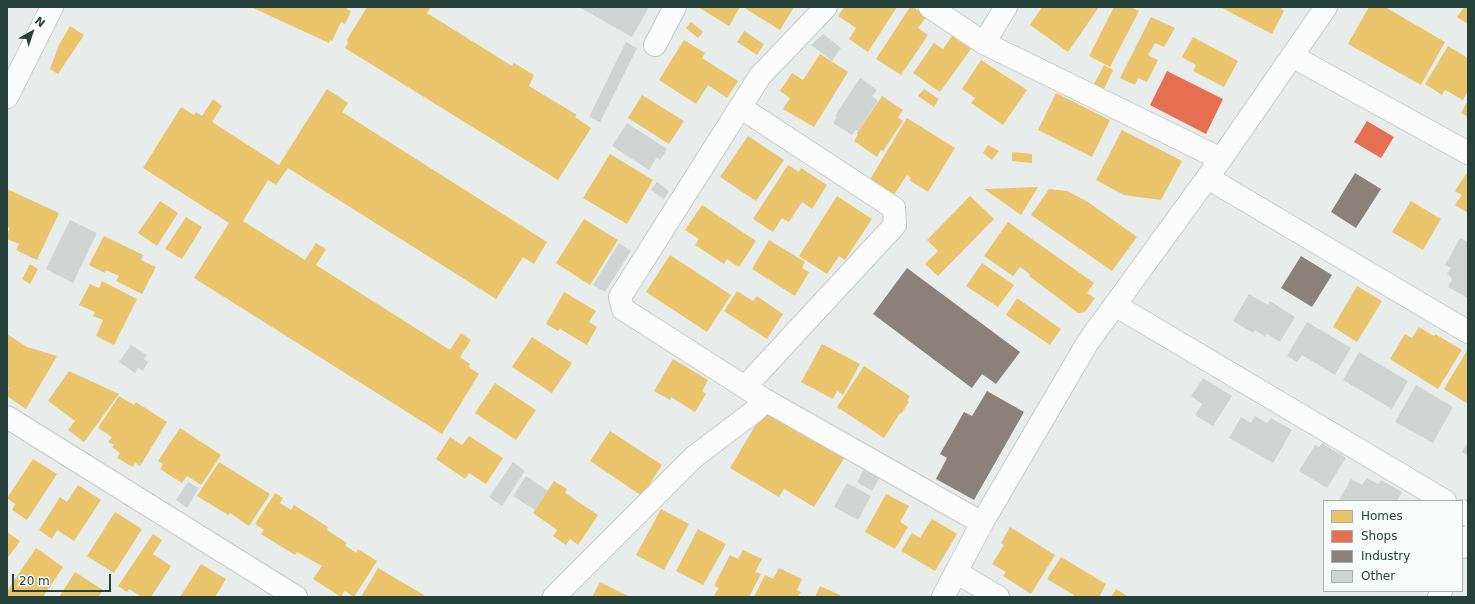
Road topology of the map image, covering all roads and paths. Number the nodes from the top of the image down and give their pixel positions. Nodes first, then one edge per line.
1 (52, 7) edge
2 (675, 7) edge
3 (826, 7) edge
4 (930, 7) edge
5 (1006, 7) edge
6 (1326, 7) edge
7 (984, 43) junction
8 (655, 45) dead end
9 (1292, 56) junction
10 (7, 97) edge
11 (740, 107) junction
12 (1468, 153) edge
13 (1222, 159) junction
14 (1208, 178) junction
15 (1115, 304) junction
16 (1468, 332) edge
17 (745, 387) junction
18 (764, 400) junction
19 (7, 417) edge
20 (1443, 500) edge
21 (982, 523) junction
22 (956, 572) junction
23 (296, 597) edge
24 (554, 597) edge
25 (943, 597) edge
26 (998, 597) edge

1 - 10 street
2 - 8 street
3 - 11 street
4 - 7 street
5 - 7 street
6 - 9 street
7 - 13 street
9 - 12 street
9 - 13 street
11 - 17 street
11 - 17 street
13 - 14 street
14 - 15 street
14 - 16 street
15 - 20 street
15 - 21 street
17 - 18 street
18 - 21 street
18 - 24 street
19 - 23 street
21 - 22 street
22 - 25 street
22 - 26 street

